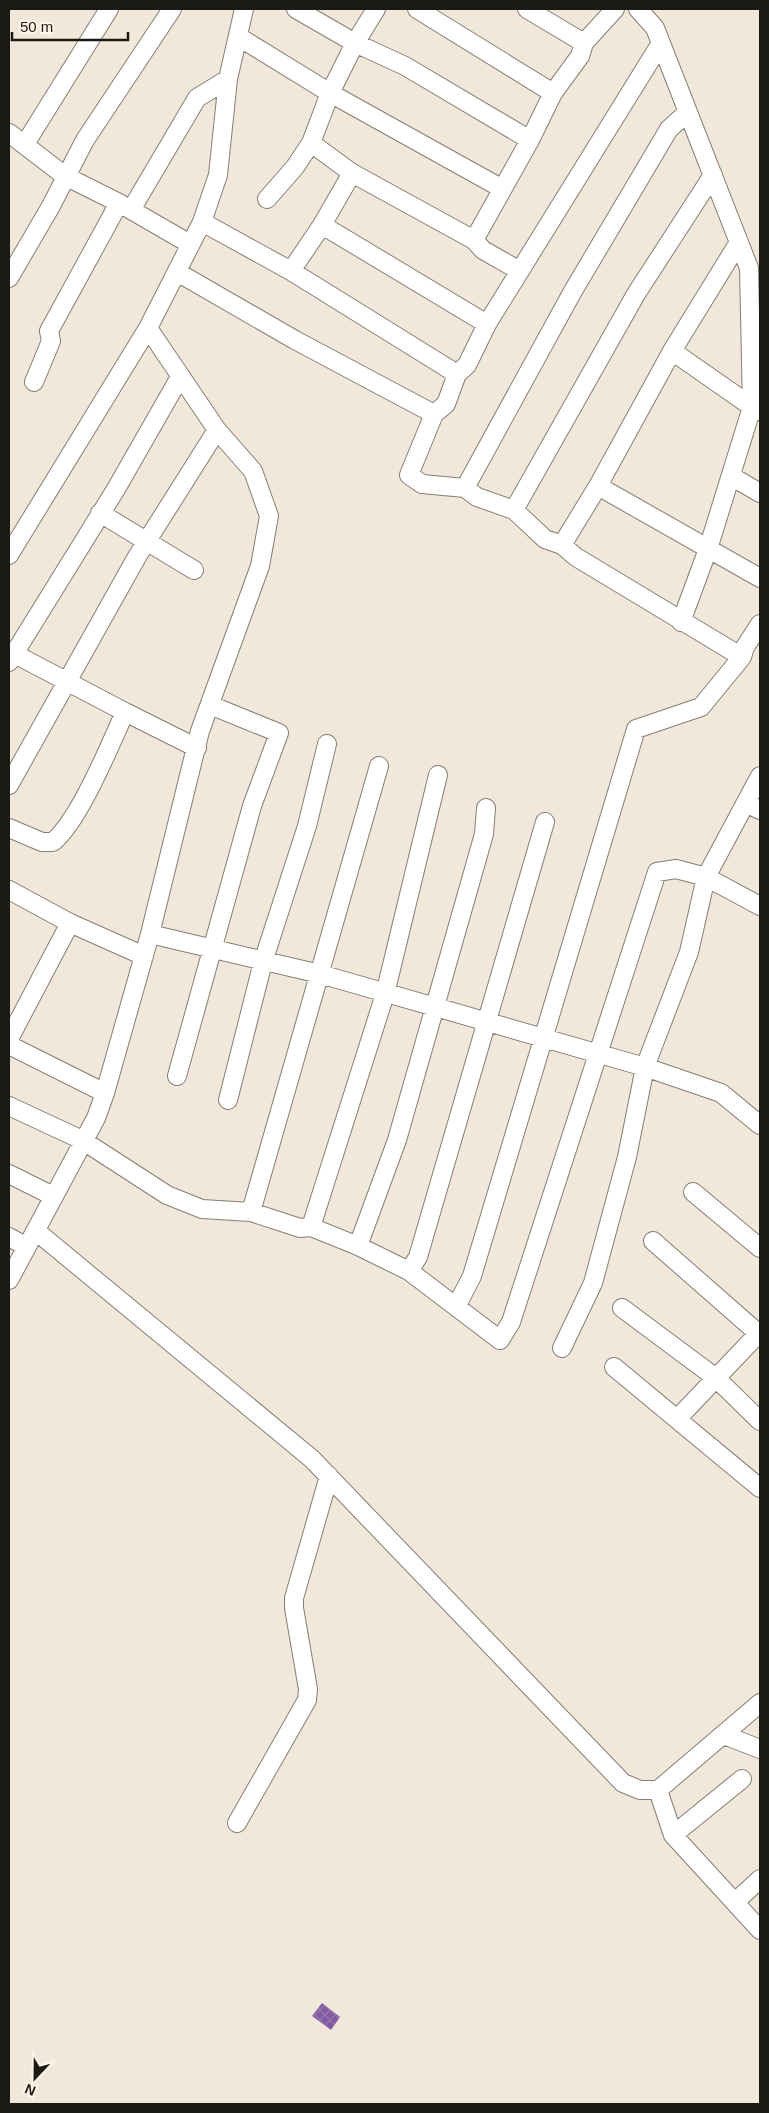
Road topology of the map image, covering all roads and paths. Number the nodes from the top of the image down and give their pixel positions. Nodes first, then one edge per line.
1 (109, 9) edge
2 (172, 9) edge
3 (244, 9) edge
4 (296, 9) edge
5 (376, 9) edge
6 (417, 9) edge
7 (528, 9) edge
8 (615, 9) edge
9 (638, 9) edge
10 (238, 37) junction
11 (355, 42) junction
12 (584, 43) junction
13 (661, 43) junction
14 (228, 79) junction
15 (330, 93) junction
16 (553, 93) junction
17 (688, 112) junction
18 (9, 133) edge
19 (530, 140) junction
20 (311, 143) junction
21 (25, 144) junction
22 (352, 173) junction
23 (712, 175) junction
24 (65, 176) junction
25 (501, 188) junction
26 (267, 199) dead end
27 (125, 206) junction
28 (202, 222) junction
29 (322, 225) junction
30 (474, 240) junction
31 (739, 242) junction
32 (190, 244) junction
33 (11, 270) edge
34 (291, 271) junction
35 (520, 271) junction
36 (177, 272) junction
37 (755, 298) edge
38 (487, 324) junction
39 (148, 328) junction
40 (672, 351) junction
41 (457, 374) junction
42 (180, 377) junction
43 (34, 382) dead end
44 (756, 410) edge
45 (434, 414) junction
46 (217, 430) junction
47 (731, 476) junction
48 (598, 486) junction
49 (466, 488) junction
50 (760, 493) edge
51 (514, 510) junction
52 (100, 514) junction
53 (146, 541) junction
54 (562, 545) junction
55 (708, 549) junction
56 (9, 555) edge
57 (194, 570) dead end
58 (760, 578) edge
59 (681, 622) junction
60 (760, 624) edge
61 (10, 656) edge
62 (742, 656) junction
63 (66, 682) junction
64 (210, 705) junction
65 (126, 712) junction
66 (327, 744) dead end
67 (197, 748) junction
68 (379, 766) dead end
69 (438, 775) dead end
70 (760, 776) edge
71 (9, 786) edge
72 (753, 807) edge
73 (486, 808) dead end
74 (545, 822) dead end
75 (9, 828) edge
76 (706, 877) junction
77 (9, 890) edge
78 (760, 906) edge
79 (70, 923) junction
80 (150, 934) junction
81 (213, 950) junction
82 (144, 956) junction
83 (263, 962) junction
84 (320, 974) junction
85 (385, 994) junction
86 (435, 1008) junction
87 (488, 1024) junction
88 (544, 1038) junction
89 (9, 1039) edge
90 (9, 1045) edge
91 (598, 1054) junction
92 (645, 1067) junction
93 (178, 1076) dead end
94 (105, 1093) junction
95 (228, 1100) dead end
96 (9, 1106) edge
97 (760, 1125) edge
98 (82, 1140) junction
99 (9, 1174) edge
100 (693, 1192) dead end
101 (53, 1196) junction
102 (251, 1212) junction
103 (311, 1227) junction
104 (36, 1231) junction
105 (9, 1237) edge
106 (653, 1241) dead end
107 (358, 1246) junction
108 (27, 1247) junction
109 (760, 1248) edge
110 (408, 1271) junction
111 (9, 1280) edge
112 (456, 1307) junction
113 (622, 1308) dead end
114 (760, 1333) edge
115 (562, 1348) dead end
116 (614, 1368) dead end
117 (716, 1378) junction
118 (677, 1419) junction
119 (760, 1421) edge
120 (328, 1476) junction
121 (760, 1488) edge
122 (760, 1703) edge
123 (724, 1735) junction
124 (760, 1749) edge
125 (742, 1780) dead end
126 (658, 1790) junction
127 (237, 1823) dead end
128 (673, 1835) junction
129 (760, 1879) edge
130 (735, 1902) junction
131 (760, 1930) edge

1 - 21 street
2 - 24 street
3 - 10 street
4 - 11 street
5 - 11 street
6 - 16 street
7 - 12 street
8 - 12 street
9 - 13 street
10 - 14 street
10 - 15 street
11 - 15 street
11 - 19 street
12 - 16 street
13 - 17 street
13 - 35 street
14 - 27 street
14 - 28 street
15 - 20 street
15 - 25 street
16 - 19 street
17 - 23 street
17 - 49 street
18 - 21 street
19 - 25 street
20 - 22 street
20 - 26 street
21 - 24 street
22 - 29 street
22 - 30 street
23 - 31 street
23 - 51 street
24 - 27 street
24 - 33 street
25 - 30 street
27 - 32 street
27 - 43 street
28 - 32 street
28 - 34 street
29 - 34 street
29 - 38 street
30 - 35 street
31 - 37 street
31 - 40 street
32 - 36 street
34 - 41 street
35 - 38 street
36 - 39 street
36 - 45 street
37 - 44 street
38 - 41 street
39 - 42 street
39 - 56 street
40 - 44 street
40 - 48 street
41 - 45 street
42 - 46 street
42 - 52 street
44 - 47 street
45 - 49 street
46 - 53 street
46 - 64 street
47 - 50 street
47 - 55 street
48 - 54 street
48 - 55 street
49 - 51 street
51 - 54 street
52 - 53 street
52 - 61 street
53 - 57 street
53 - 63 street
54 - 59 street
55 - 58 street
55 - 59 street
59 - 62 street
60 - 62 street
61 - 63 street
62 - 88 street
63 - 65 street
63 - 71 street
64 - 67 street
64 - 81 street
65 - 67 street
65 - 75 street
66 - 83 street
67 - 80 street
68 - 84 street
69 - 85 street
70 - 72 street
72 - 76 street
73 - 86 street
74 - 87 street
76 - 78 street
76 - 91 street
76 - 92 street
77 - 79 street
79 - 82 street
79 - 89 street
80 - 81 street
80 - 82 street
81 - 83 street
81 - 93 street
82 - 94 street
83 - 84 street
83 - 95 street
84 - 85 street
84 - 102 street
85 - 86 street
85 - 103 street
86 - 87 street
86 - 107 street
87 - 88 street
87 - 110 street
88 - 91 street
88 - 112 street
90 - 94 street
91 - 92 street
91 - 112 street
92 - 97 street
92 - 115 street
94 - 98 street
96 - 98 street
98 - 101 street
98 - 102 street
99 - 101 street
100 - 109 street
101 - 104 street
102 - 103 street
103 - 107 street
104 - 108 street
104 - 120 street
105 - 108 street
106 - 114 street
107 - 110 street
108 - 111 street
110 - 112 street
113 - 117 street
114 - 117 street
116 - 118 street
117 - 118 street
117 - 119 street
118 - 121 street
120 - 126 street
120 - 127 street
122 - 123 street
123 - 124 street
123 - 126 street
125 - 128 street
126 - 128 street
128 - 130 street
129 - 130 street
130 - 131 street

